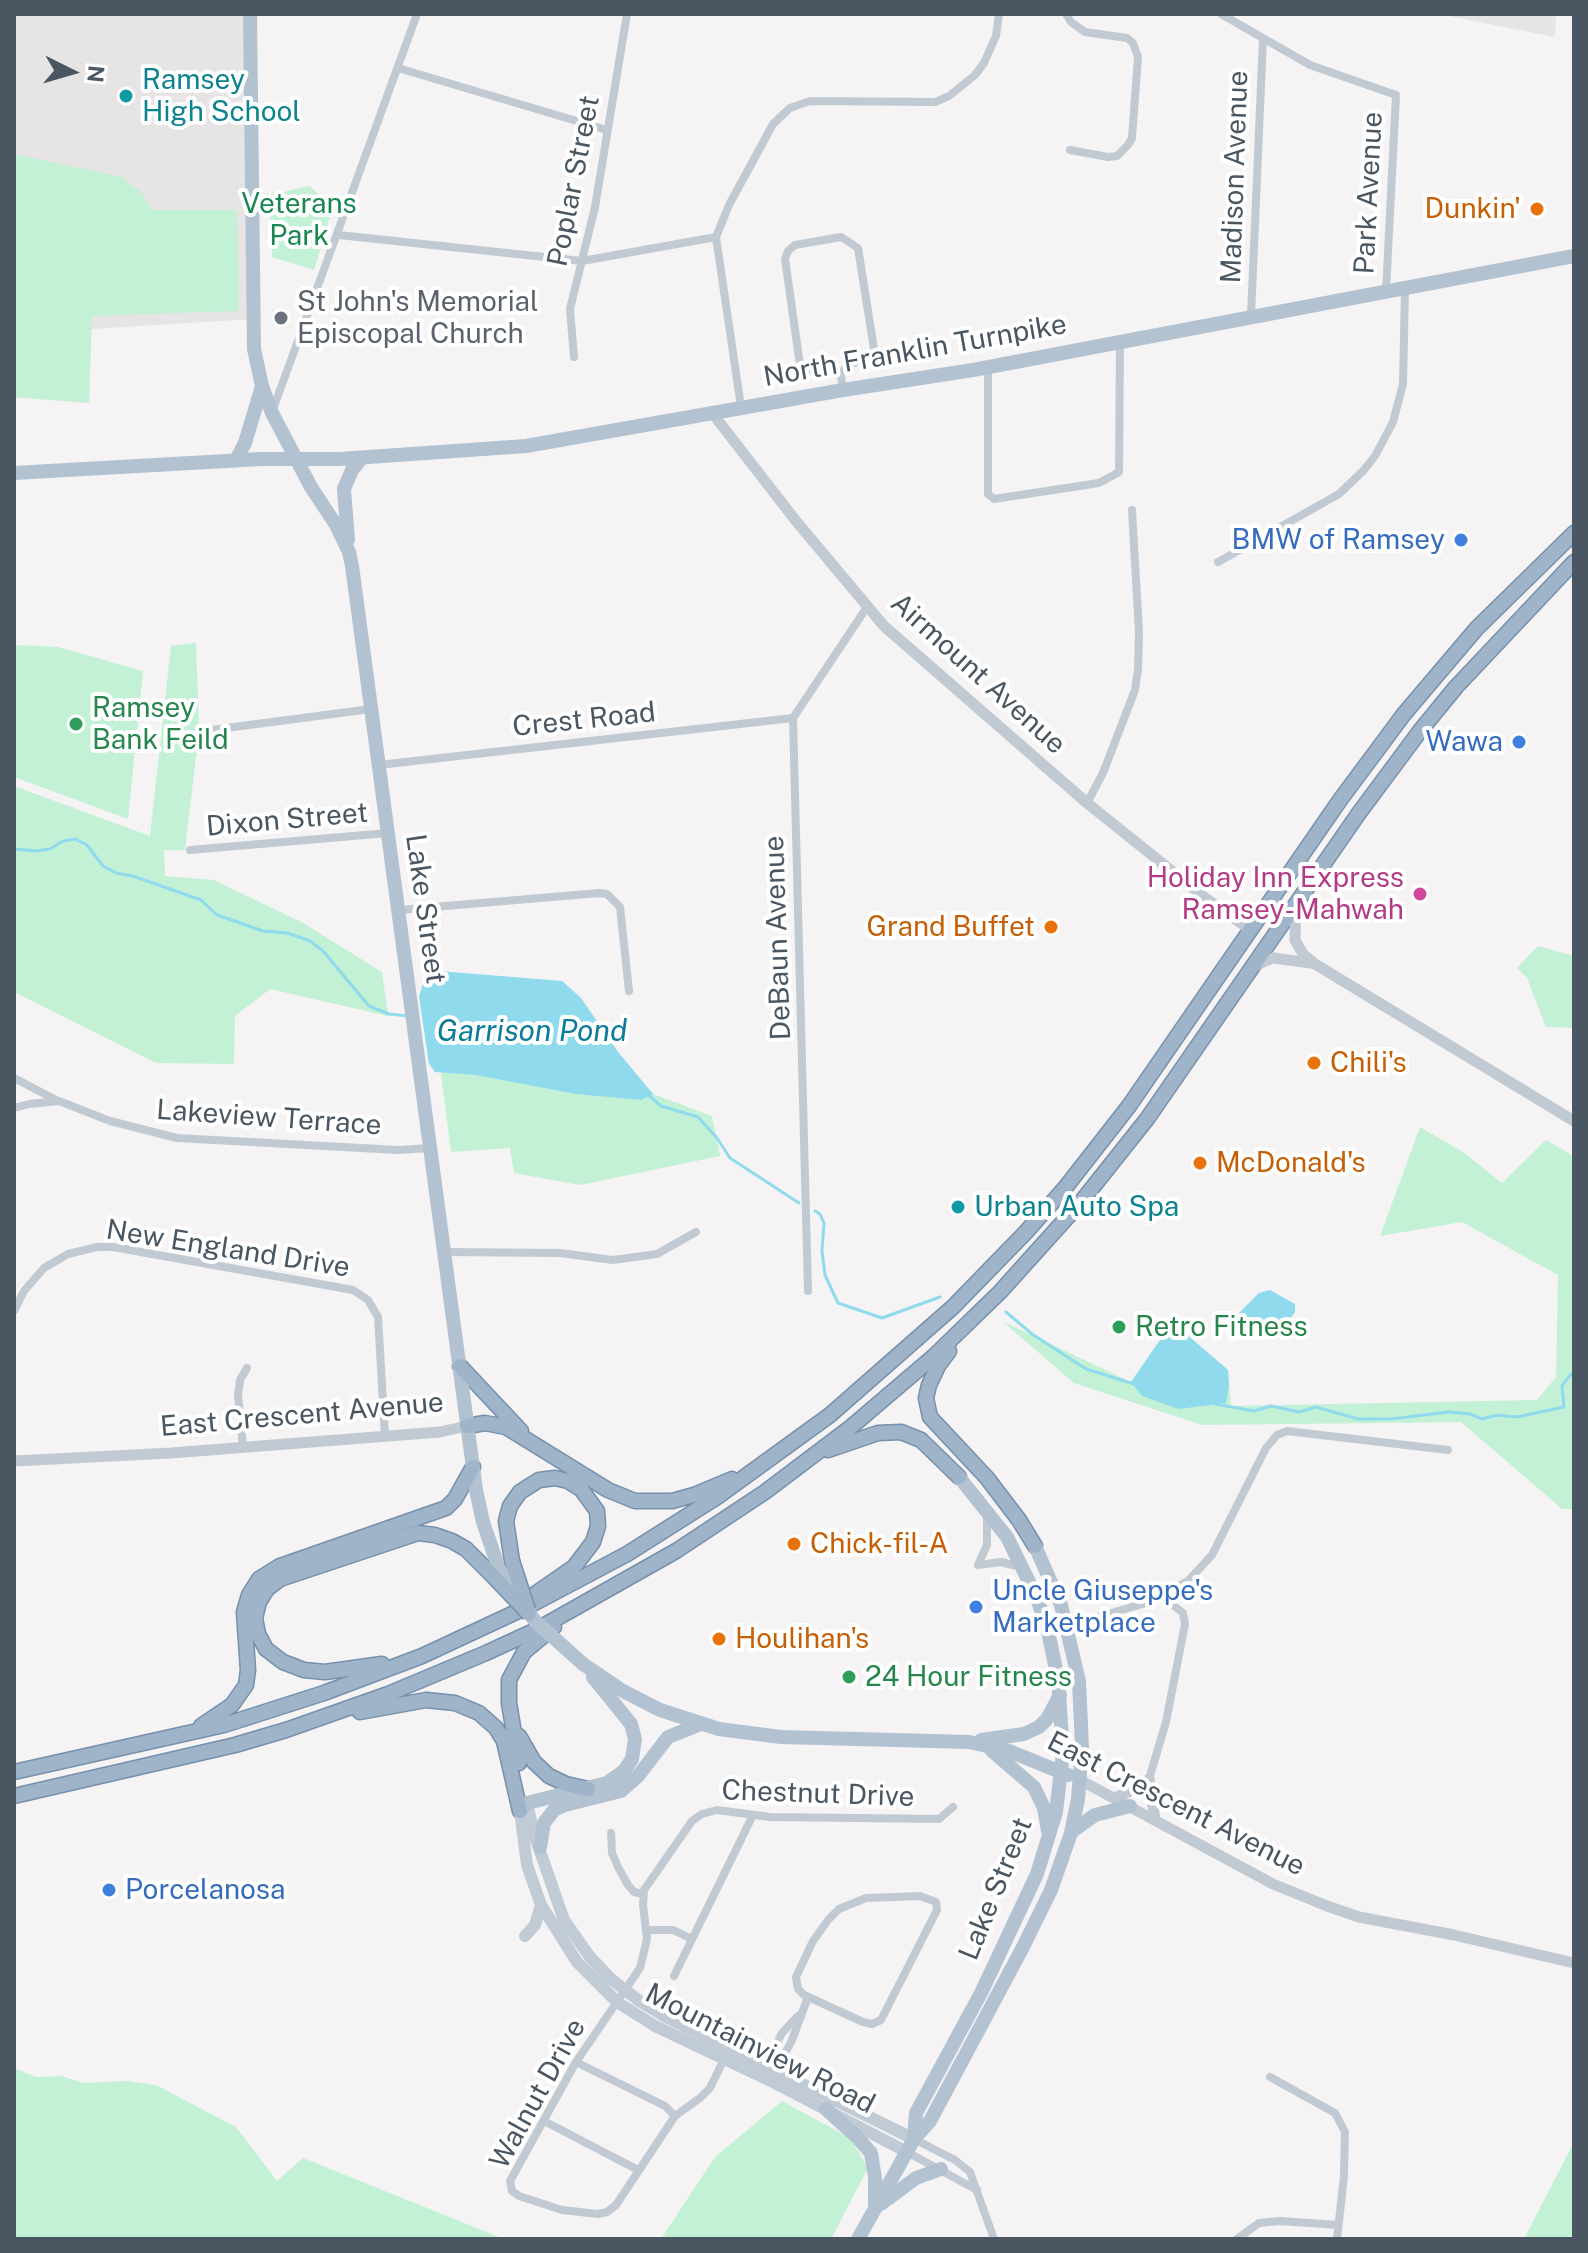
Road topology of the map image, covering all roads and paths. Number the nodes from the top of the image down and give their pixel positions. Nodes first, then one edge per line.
1 (250, 14) edge
2 (417, 14) edge
3 (627, 14) edge
4 (999, 14) edge
5 (1066, 14) edge
6 (1221, 14) edge
7 (1263, 39) junction
8 (398, 68) junction
9 (607, 130) junction
10 (1070, 150) dead end
11 (339, 235) junction
12 (716, 237) junction
13 (1574, 256) edge
14 (582, 261) junction
15 (1405, 289) junction
16 (1386, 292) junction
17 (1251, 316) junction
18 (1120, 342) junction
19 (574, 357) dead end
20 (988, 367) junction
21 (842, 383) junction
22 (262, 386) junction
23 (741, 407) junction
24 (272, 413) junction
25 (713, 414) junction
26 (362, 458) junction
27 (236, 460) junction
28 (297, 460) junction
29 (14, 473) edge
30 (1132, 510) dead end
31 (1574, 533) edge
32 (349, 552) junction
33 (1218, 562) dead end
34 (1574, 562) edge
35 (1574, 580) edge
36 (1542, 594) junction
37 (867, 607) junction
38 (371, 709) junction
39 (793, 718) junction
40 (211, 730) dead end
41 (379, 765) junction
42 (1087, 803) junction
43 (388, 833) junction
44 (190, 850) dead end
45 (1296, 903) junction
46 (399, 910) junction
47 (1251, 930) junction
48 (1315, 964) junction
49 (1252, 967) junction
50 (629, 991) dead end
51 (14, 1078) edge
52 (59, 1101) junction
53 (14, 1108) edge
54 (1574, 1121) edge
55 (431, 1148) junction
56 (696, 1232) dead end
57 (445, 1252) junction
58 (808, 1291) dead end
59 (14, 1311) edge
60 (977, 1314) junction
61 (460, 1366) junction
62 (247, 1368) dead end
63 (467, 1426) junction
64 (385, 1436) junction
65 (532, 1443) junction
66 (243, 1447) junction
67 (1448, 1450) dead end
68 (813, 1456) junction
69 (14, 1461) edge
70 (768, 1462) junction
71 (473, 1467) junction
72 (959, 1477) joint
73 (986, 1508) junction
74 (1035, 1546) joint
75 (500, 1567) junction
76 (1024, 1568) junction
77 (1162, 1596) junction
78 (586, 1602) junction
79 (529, 1614) junction
80 (1067, 1625) junction
81 (486, 1627) junction
82 (1048, 1631) junction
83 (422, 1656) junction
84 (583, 1664) junction
85 (1060, 1695) junction
86 (512, 1719) junction
87 (701, 1724) junction
88 (286, 1730) junction
89 (190, 1733) junction
90 (969, 1742) junction
91 (985, 1745) junction
92 (14, 1772) edge
93 (1061, 1772) junction
94 (1149, 1779) junction
95 (1080, 1780) junction
96 (588, 1789) junction
97 (14, 1796) edge
98 (1115, 1798) junction
99 (1130, 1806) junction
100 (524, 1807) junction
101 (953, 1807) dead end
102 (753, 1815) junction
103 (1155, 1820) junction
104 (611, 1833) dead end
105 (1071, 1833) junction
106 (1048, 1841) junction
107 (540, 1847) junction
108 (643, 1894) junction
109 (541, 1905) junction
110 (646, 1930) junction
111 (565, 1934) junction
112 (525, 1936) dead end
113 (692, 1939) junction
114 (1574, 1963) edge
115 (674, 1976) dead end
116 (625, 1991) junction
117 (808, 1997) junction
118 (617, 2002) junction
119 (727, 2053) junction
120 (576, 2062) junction
121 (769, 2072) junction
122 (1270, 2077) dead end
123 (826, 2109) junction
124 (675, 2116) junction
125 (544, 2121) junction
126 (910, 2145) junction
127 (941, 2169) junction
128 (638, 2170) junction
129 (978, 2190) junction
130 (875, 2209) junction
131 (1338, 2225) junction
132 (858, 2239) edge
133 (994, 2239) edge
134 (1237, 2239) edge
135 (1337, 2239) edge

1 - 22 main road, Lake Street
2 - 8 street
3 - 9 street, Poplar Street
4 - 12 street
5 - 10 street
6 - 7 street
7 - 16 street, Park Avenue
7 - 17 street, Madison Avenue
8 - 9 street
8 - 11 street
9 - 14 street, Poplar Street
11 - 14 street
11 - 24 street
12 - 14 street
12 - 23 street
13 - 15 main road, North Franklin Turnpike
14 - 19 street, Poplar Street
15 - 16 main road, North Franklin Turnpike
15 - 33 street
16 - 17 main road, North Franklin Turnpike
17 - 18 main road, North Franklin Turnpike
18 - 20 main road, North Franklin Turnpike
18 - 20 street
20 - 21 main road, North Franklin Turnpike
21 - 21 street
21 - 23 main road, North Franklin Turnpike
22 - 24 main road, Lake Street
22 - 27 main road
23 - 25 main road, North Franklin Turnpike
24 - 28 main road, Lake Street
25 - 26 main road, North Franklin Turnpike
25 - 37 street, Airmount Avenue
26 - 28 main road, North Franklin Turnpike
26 - 32 main road
27 - 28 main road, North Franklin Turnpike
27 - 29 main road, North Franklin Turnpike
28 - 32 main road, Lake Street
30 - 42 street
31 - 47 highway
32 - 38 main road, Lake Street
34 - 36 highway
35 - 36 highway
36 - 45 highway
37 - 39 street
37 - 42 street, Airmount Avenue
38 - 40 street
38 - 41 main road, Lake Street
39 - 41 street, Crest Road
39 - 58 street, DeBaun Avenue
41 - 43 main road, Lake Street
42 - 47 street, Airmount Avenue
43 - 44 street, Dixon Street
43 - 46 main road, Lake Street
45 - 48 street
45 - 49 highway
46 - 50 street
46 - 55 main road, Lake Street
47 - 70 highway
48 - 49 street
48 - 54 street
49 - 60 highway
51 - 52 street
52 - 53 street, Lakeview Terrace
52 - 55 street, Lakeview Terrace
55 - 57 main road, Lake Street
56 - 57 street
57 - 61 main road, Lake Street
59 - 64 street, New England Drive
60 - 68 highway
60 - 74 highway
61 - 63 main road, Lake Street
61 - 65 highway
62 - 66 street
63 - 64 street, East Crescent Avenue
63 - 65 highway
63 - 71 main road, East Crescent Avenue
64 - 66 street, East Crescent Avenue
65 - 70 highway
66 - 69 street, East Crescent Avenue
67 - 77 street
68 - 72 highway
68 - 78 highway
70 - 81 highway
71 - 75 main road, East Crescent Avenue
71 - 89 highway
72 - 73 main road, Lake Street
73 - 76 main road, Lake Street
73 - 76 street
74 - 80 main road, Lake Street
75 - 79 highway, bridge
75 - 79 highway, bridge
75 - 81 highway
75 - 83 highway
76 - 82 main road, Lake Street
77 - 80 street
77 - 94 street
78 - 86 highway
78 - 88 highway
79 - 84 main road, East Crescent Avenue, bridge
80 - 82 street
80 - 95 main road, Lake Street
81 - 83 highway
82 - 85 main road, Lake Street
83 - 89 highway
84 - 87 main road, East Crescent Avenue
84 - 96 main road
85 - 90 main road
85 - 93 main road, Lake Street
86 - 96 highway
86 - 100 highway
87 - 90 main road, East Crescent Avenue
87 - 107 main road
88 - 97 highway
88 - 100 highway
89 - 92 highway
90 - 91 main road, East Crescent Avenue
91 - 93 main road, East Crescent Avenue
91 - 106 main road
93 - 95 main road, East Crescent Avenue
93 - 106 main road, Lake Street
94 - 98 street
94 - 103 street
95 - 98 street, East Crescent Avenue
95 - 105 main road, Lake Street
96 - 100 main road
98 - 99 street, East Crescent Avenue
99 - 103 street, East Crescent Avenue
99 - 105 main road
100 - 107 main road, Mountainview Road
100 - 109 main road, Mountainview Road
101 - 102 street, Chestnut Drive
102 - 108 street, Chestnut Drive
102 - 113 street
103 - 114 street, East Crescent Avenue
104 - 108 street
105 - 126 main road, Lake Street
106 - 126 main road, Lake Street
107 - 111 main road, Mountainview Road
108 - 110 street
109 - 111 main road, Mountainview Road
109 - 112 main road
110 - 113 street
110 - 116 street
111 - 116 main road, Mountainview Road
111 - 118 main road, Mountainview Road
113 - 115 street
116 - 118 street
116 - 119 main road, Mountainview Road
117 - 117 street
117 - 121 street
118 - 119 main road, Mountainview Road
118 - 120 street, Walnut Drive
119 - 121 main road, Mountainview Road
119 - 124 street, Walnut Drive
120 - 124 street
120 - 125 street, Walnut Drive
121 - 123 main road, Mountainview Road
121 - 126 main road, Mountainview Road
122 - 131 street
123 - 126 main road, Mountainview Road
123 - 130 main road
124 - 128 street, Walnut Drive
125 - 128 street
125 - 128 street, Walnut Drive
126 - 127 street
126 - 129 street
126 - 130 main road, Lake Street
127 - 129 street
127 - 130 main road
129 - 133 street
130 - 132 main road, Lake Street
131 - 134 street
131 - 135 street

